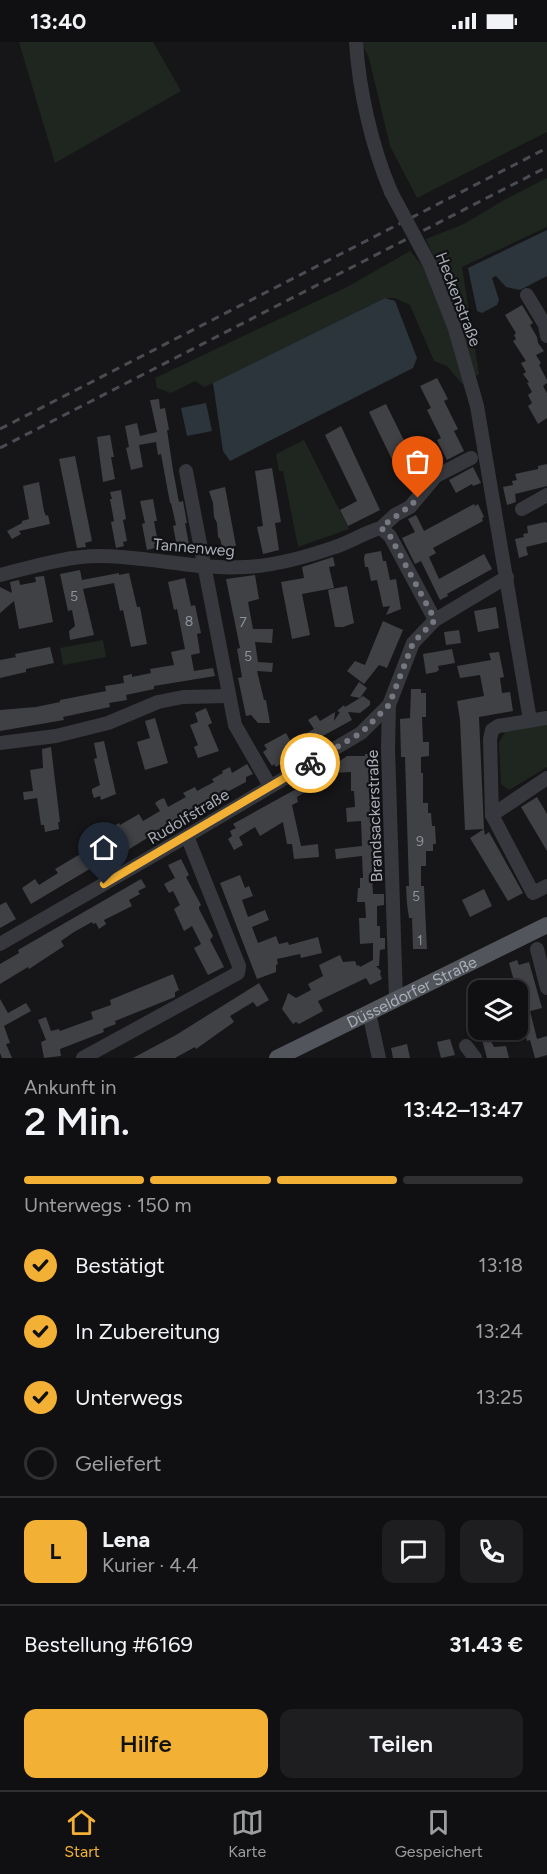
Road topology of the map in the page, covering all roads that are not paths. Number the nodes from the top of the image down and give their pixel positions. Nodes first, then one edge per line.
1 (356, 42) edge
2 (527, 295) dead end
3 (547, 336) edge
4 (471, 458) dead end
5 (186, 471) dead end
6 (547, 495) edge
7 (522, 509) dead end
8 (381, 528) junction
9 (204, 568) junction
10 (0, 575) edge
11 (507, 577) junction
12 (435, 620) junction
13 (229, 696) junction
14 (389, 705) junction
15 (547, 718) edge
16 (530, 720) junction
17 (361, 733) junction
18 (0, 743) edge
19 (388, 748) junction
20 (547, 778) edge
21 (270, 786) junction
22 (492, 815) junction
23 (187, 836) junction
24 (547, 886) edge
25 (547, 925) edge
26 (0, 944) edge
27 (537, 949) dead end
28 (547, 988) edge
29 (396, 1000) junction
30 (369, 1013) junction
31 (466, 1046) dead end
32 (82, 1058) edge
33 (277, 1058) edge
34 (379, 1058) edge
35 (475, 1058) edge

1 - 11 street, Heckenstraße, bridge
2 - 3 street
4 - 8 street, Tannenweg
5 - 9 street
6 - 7 street
8 - 9 street, Tannenweg
8 - 12 street
9 - 10 street, Tannenweg
9 - 13 street
11 - 12 street, Brandsackerstraße
11 - 16 street, Heckenstraße
12 - 14 street, Brandsackerstraße
13 - 18 street
13 - 21 street
14 - 17 street, Rudolfstraße
14 - 19 street, Brandsackerstraße
15 - 16 street
16 - 22 street
17 - 19 street
17 - 21 street, Rudolfstraße
19 - 29 street, Brandsackerstraße
20 - 22 street
21 - 23 street, Rudolfstraße
22 - 24 street
23 - 26 street, Rudolfstraße
23 - 32 street
25 - 29 main road, Düsseldorfer Straße
27 - 28 street
29 - 30 main road, Düsseldorfer Straße
30 - 33 main road, Düsseldorfer Straße
30 - 34 street
31 - 35 street

